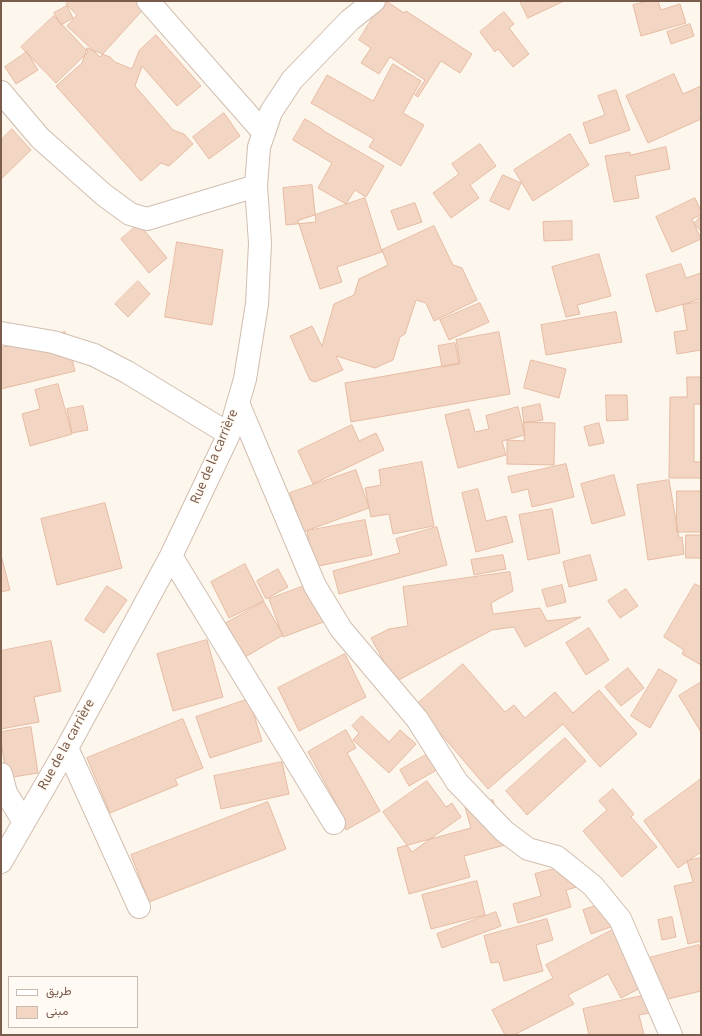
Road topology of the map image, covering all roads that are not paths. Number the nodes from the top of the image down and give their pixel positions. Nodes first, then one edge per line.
1 (148, 1) edge
2 (374, 1) edge
3 (1, 92) edge
4 (264, 133) junction
5 (256, 186) junction
6 (1, 333) edge
7 (238, 403) junction
8 (229, 434) junction
9 (171, 556) junction
10 (67, 748) junction
11 (1, 774) edge
12 (24, 822) junction
13 (334, 823) dead end
14 (1, 862) edge
15 (138, 907) dead end
16 (671, 1035) edge

1 - 4 street
2 - 4 street, Rue de la carrière
3 - 5 street
4 - 5 street, Rue de la carrière
5 - 7 street, Rue de la carrière
6 - 8 street
7 - 8 street, Rue de la carrière
7 - 16 street
8 - 9 street, Rue de la carrière
9 - 10 street, Rue de la carrière
9 - 13 street
10 - 12 street, Rue de la carrière
10 - 15 street
11 - 12 street
12 - 14 street, Rue de la carrière

